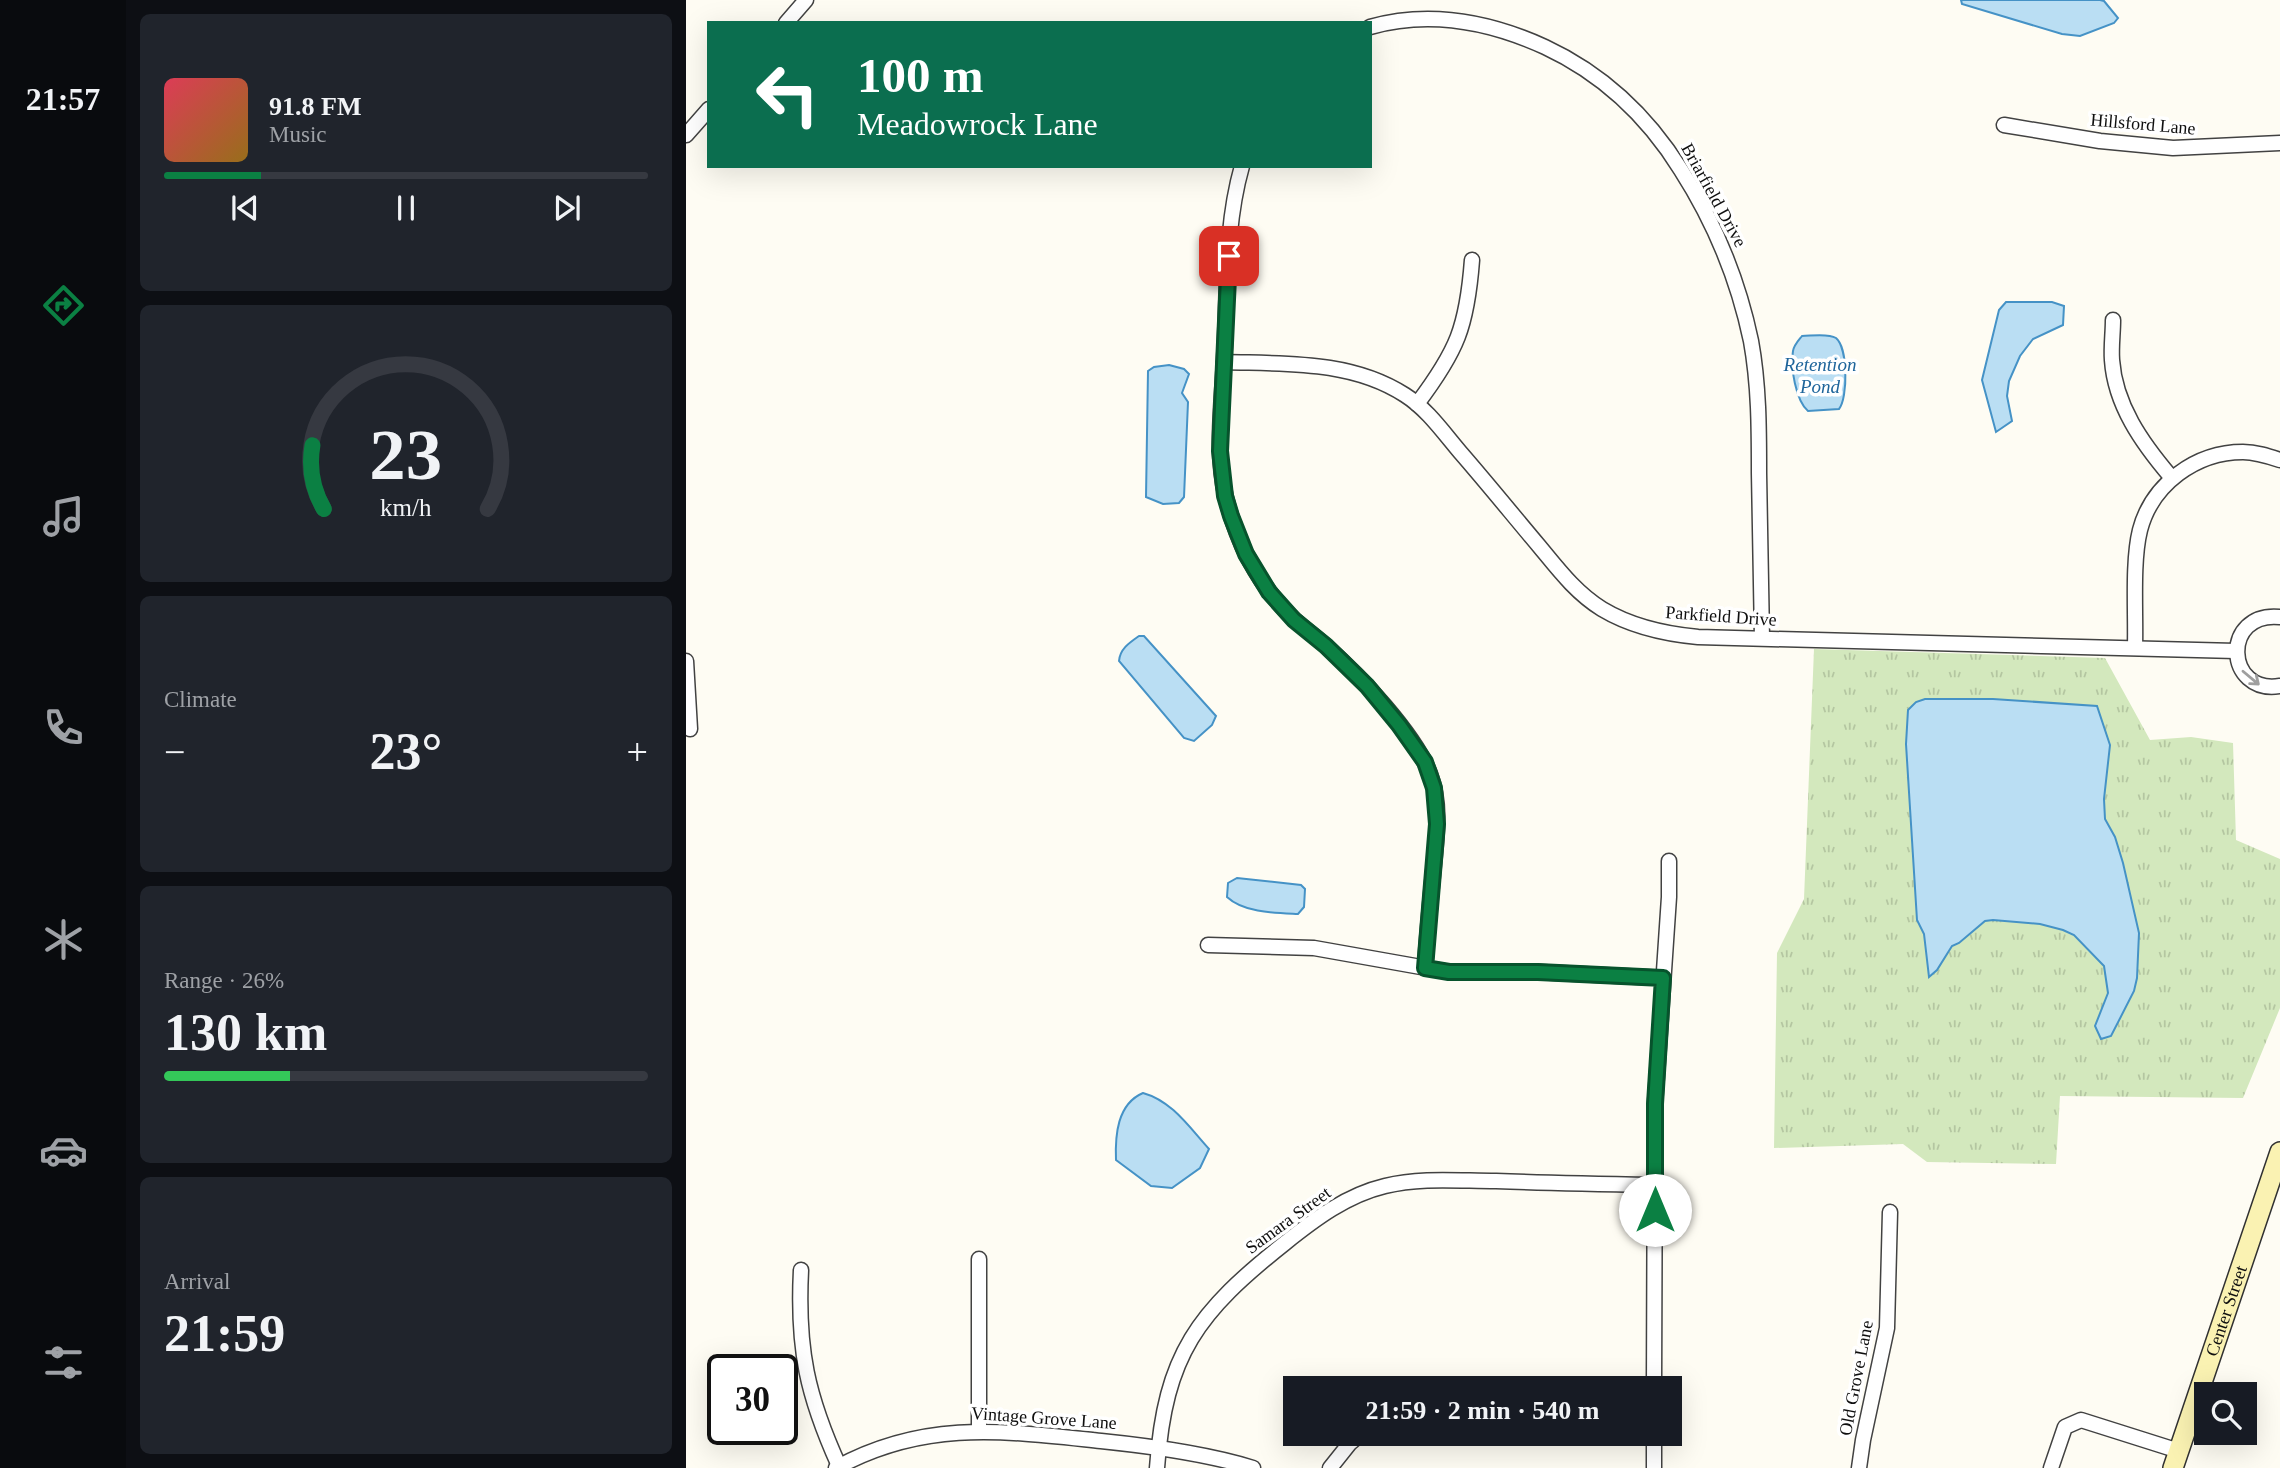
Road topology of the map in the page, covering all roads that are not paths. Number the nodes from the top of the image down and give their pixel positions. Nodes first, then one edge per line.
1 (806, 0) edge
2 (788, 21) edge
3 (1372, 27) edge
4 (707, 111) edge
5 (2004, 125) dead end
6 (686, 135) edge
7 (2280, 144) edge
8 (1242, 168) edge
9 (1472, 260) dead end
10 (2113, 320) dead end
11 (1224, 362) junction
12 (1416, 404) junction
13 (2280, 460) edge
14 (2171, 477) junction
15 (2280, 617) edge
16 (1762, 638) junction
17 (2135, 647) junction
18 (2236, 651) junction
19 (686, 661) edge
20 (2280, 686) edge
21 (690, 729) dead end
22 (1670, 861) dead end
23 (1208, 945) dead end
24 (1425, 968) junction
25 (1663, 978) junction
26 (2280, 1152) edge
27 (1655, 1185) junction
28 (1890, 1212) dead end
29 (979, 1259) dead end
30 (801, 1270) dead end
31 (1654, 1376) edge
32 (979, 1431) junction
33 (1348, 1446) edge
34 (1654, 1446) edge
35 (1158, 1448) junction
36 (2176, 1460) edge
37 (838, 1467) edge
38 (1157, 1468) edge
39 (1252, 1468) edge
40 (1330, 1468) edge
41 (1654, 1468) edge
42 (1859, 1468) edge
43 (2052, 1468) edge

1 - 2 street
3 - 16 street, Briarfield Drive
4 - 6 street
5 - 7 street, Hillsford Lane
8 - 11 street
9 - 12 street
10 - 14 street
11 - 12 street, Parkfield Drive
11 - 24 street
12 - 16 street, Parkfield Drive
13 - 14 street
14 - 17 street
15 - 18 street
16 - 17 street, Parkfield Drive
17 - 18 street, Parkfield Drive
18 -> 20 street
19 - 21 street
22 - 25 street
23 - 24 street
24 - 25 street
25 - 27 street
26 - 36 main road, Center Street
27 - 31 street
27 - 35 street, Samara Street
28 - 42 street, Old Grove Lane
29 - 32 street
30 - 37 street
32 - 35 street, Vintage Grove Lane
32 - 37 street, Vintage Grove Lane
33 - 40 street
34 - 41 street
35 - 38 street, Samara Street
35 - 39 street, Vintage Grove Lane
36 - 43 street

